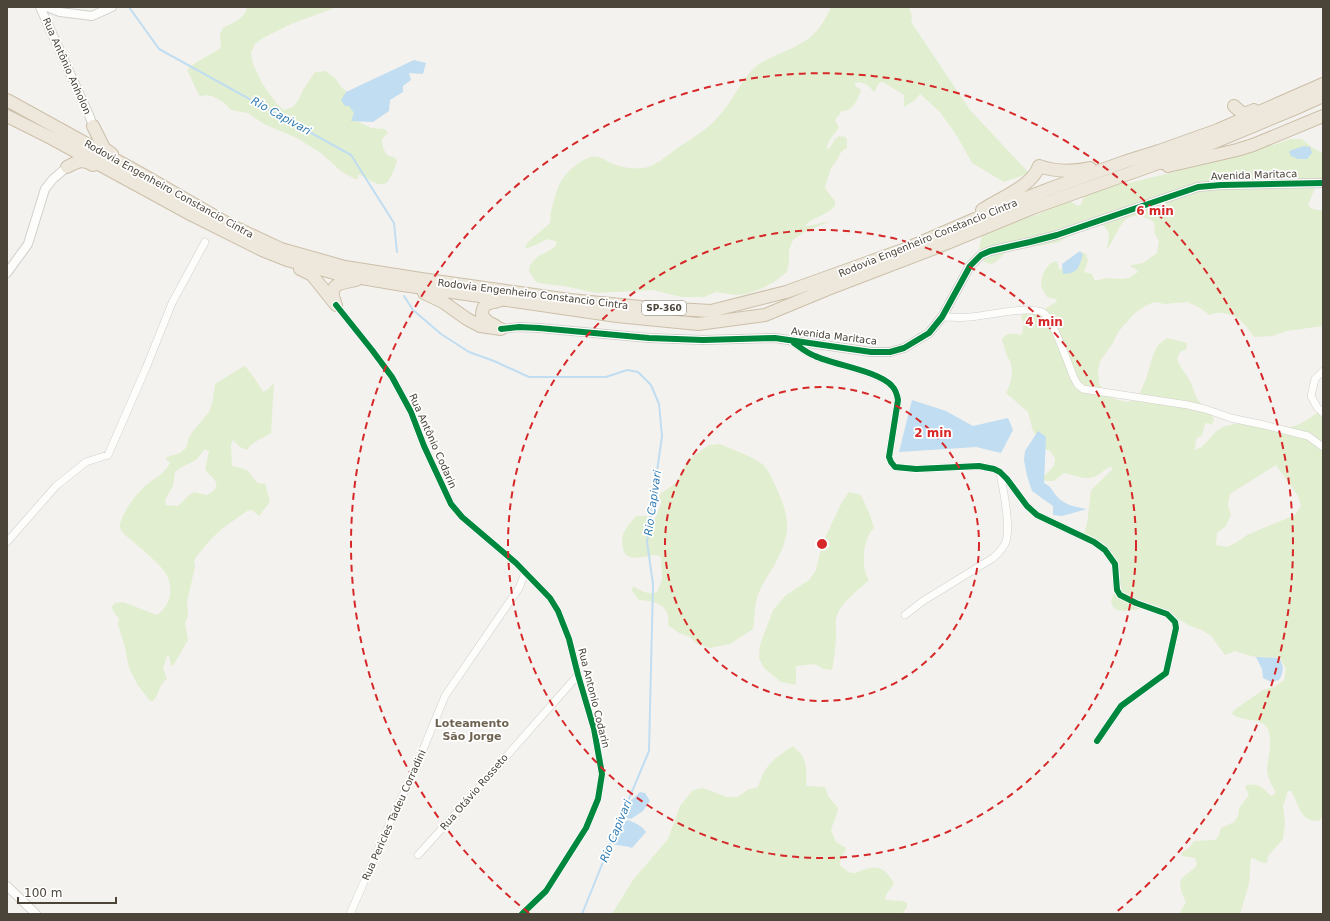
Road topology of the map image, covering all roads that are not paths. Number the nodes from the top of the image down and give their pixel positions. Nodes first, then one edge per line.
1 (40, 7) edge
2 (47, 7) edge
3 (112, 7) edge
4 (1323, 84) edge
5 (1323, 96) edge
6 (7, 100) edge
7 (7, 116) edge
8 (1323, 116) edge
9 (93, 126) junction
10 (54, 133) junction
11 (1124, 162) junction
12 (67, 167) junction
13 (1143, 168) junction
14 (143, 175) junction
15 (128, 179) junction
16 (1323, 183) edge
17 (962, 225) junction
18 (204, 242) dead end
19 (262, 250) junction
20 (7, 273) edge
21 (362, 279) junction
22 (403, 285) junction
23 (501, 300) junction
24 (336, 305) junction
25 (942, 317) junction
26 (501, 329) junction
27 (791, 341) junction
28 (1323, 371) edge
29 (1323, 413) edge
30 (1323, 447) edge
31 (1000, 472) junction
32 (7, 542) edge
33 (525, 573) junction
34 (905, 615) dead end
35 (578, 675) junction
36 (1097, 741) dead end
37 (418, 855) dead end
38 (7, 886) edge
39 (36, 914) edge
40 (350, 914) edge
41 (522, 914) edge

1 - 9 street, Rua Antônio Anholon
2 - 3 street
4 - 11 highway, Rodovia Engenheiro Constancio Cintra / SP-360
5 - 13 highway, Rodovia Engenheiro Constancio Cintra / SP-360
6 - 10 highway, Rodovia Engenheiro Constancio Cintra / SP-360
7 - 10 highway, Rodovia Engenheiro Constancio Cintra / SP-360
8 - 13 highway
9 - 10 highway
9 - 14 highway
10 - 12 highway
10 - 14 highway, Rodovia Engenheiro Constancio Cintra / SP-360
10 - 15 highway, Rodovia Engenheiro Constancio Cintra / SP-360
11 - 17 highway, Rodovia Engenheiro Constancio Cintra / SP-360
11 - 17 highway
12 - 15 highway
12 - 20 street
13 - 23 highway, Rodovia Engenheiro Constancio Cintra / SP-360
14 - 17 highway, Rodovia Engenheiro Constancio Cintra / SP-360
15 - 19 highway, Rodovia Engenheiro Constancio Cintra / SP-360
16 - 25 street, Avenida Maritaca
18 - 32 street
19 - 21 highway, Rodovia Engenheiro Constancio Cintra / SP-360
19 - 24 highway
21 - 22 highway, Rodovia Engenheiro Constancio Cintra / SP-360
21 - 24 highway
22 - 23 highway, Rodovia Engenheiro Constancio Cintra / SP-360
22 - 26 highway
23 - 26 highway
24 - 33 street, Rua Antônio Codarin
25 - 27 street, Avenida Maritaca
25 - 30 street
26 - 27 street, Avenida Maritaca
27 - 31 street
28 - 29 street
31 - 34 street
31 - 36 street
33 - 35 street, Rua Antonio Codarin
33 - 40 street, Rua Pericles Tadeu Corradini
35 - 37 street, Rua Otávio Rosseto
35 - 41 street, Rua Antonio Codarin
38 - 39 street

